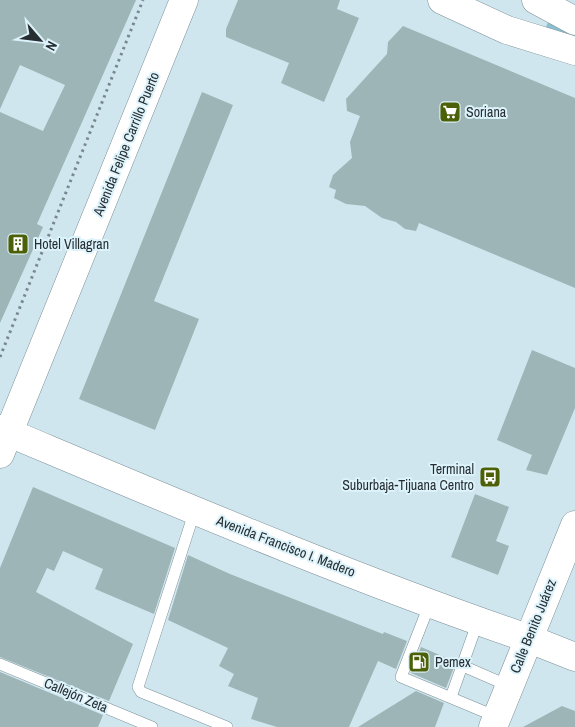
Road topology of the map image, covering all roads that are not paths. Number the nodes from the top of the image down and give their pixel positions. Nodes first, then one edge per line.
1 (184, 0) edge
2 (442, 0) edge
3 (536, 0) edge
4 (575, 20) edge
5 (575, 52) edge
6 (3, 439) edge
7 (195, 510) junction
8 (575, 525) edge
9 (430, 602) junction
10 (478, 621) junction
11 (527, 638) junction
12 (575, 657) edge
13 (0, 664) edge
14 (463, 666) junction
15 (509, 686) junction
16 (451, 697) junction
17 (495, 722) edge
18 (152, 727) edge
19 (227, 727) edge

1 - 6 main road, Avenida Felipe Carrillo Puerto
2 - 5 main road
3 - 4 main road
6 - 7 main road, Avenida Francisco I. Madero
7 - 9 main road, Avenida Francisco I. Madero
7 - 19 lane
8 - 11 main road, Calle Benito Juárez
9 - 10 main road, Avenida Francisco I. Madero
9 - 16 lane
10 - 11 main road, Avenida Francisco I. Madero
10 - 14 lane
11 - 12 main road, Avenida Francisco I. Madero
11 - 15 main road, Calle Benito Juárez
13 - 18 lane, Callejón Zeta
14 - 15 lane
14 - 16 lane
15 - 17 main road, Calle Benito Juárez
16 - 17 lane

